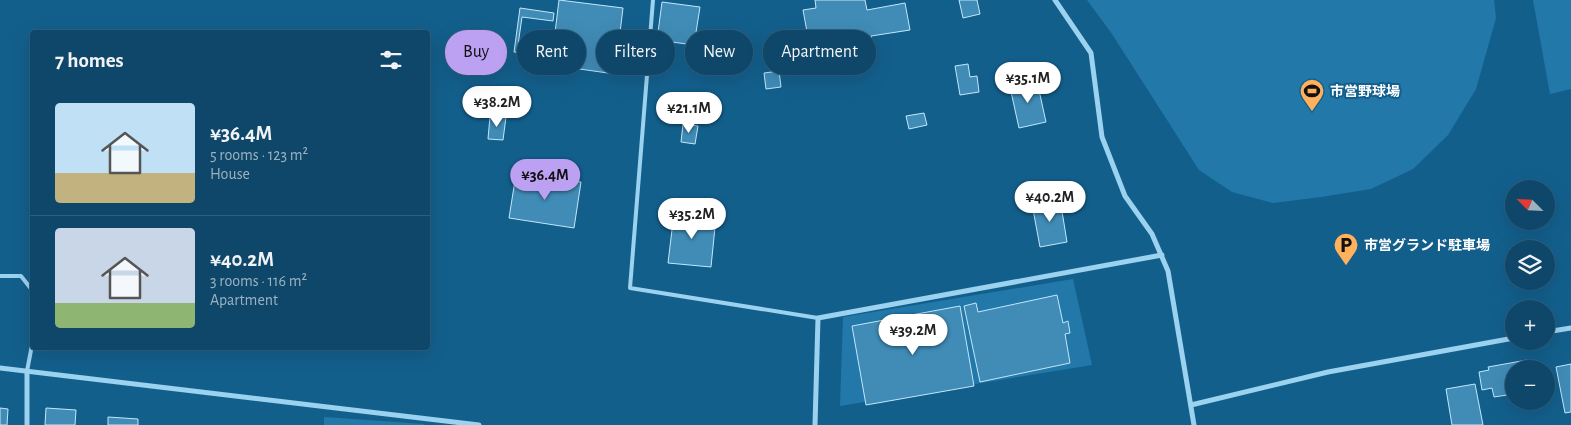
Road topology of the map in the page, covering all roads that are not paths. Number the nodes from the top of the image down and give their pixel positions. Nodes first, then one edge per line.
1 (653, 0) edge
2 (1055, 0) edge
3 (1162, 255) junction
4 (0, 276) edge
5 (30, 287) edge
6 (818, 318) junction
7 (1571, 328) edge
8 (1555, 331) edge
9 (1505, 340) edge
10 (31, 350) edge
11 (0, 368) edge
12 (28, 371) junction
13 (1191, 405) junction
14 (446, 423) edge
15 (27, 425) edge
16 (479, 425) edge
17 (815, 425) edge
18 (1194, 425) edge

1 - 6 lane
2 - 3 street
3 - 6 street
3 - 13 street
4 - 5 lane
6 - 17 street
7 - 8 street
9 - 13 street
10 - 12 lane
11 - 12 street
12 - 14 street
12 - 15 street
13 - 18 street
14 - 16 street

